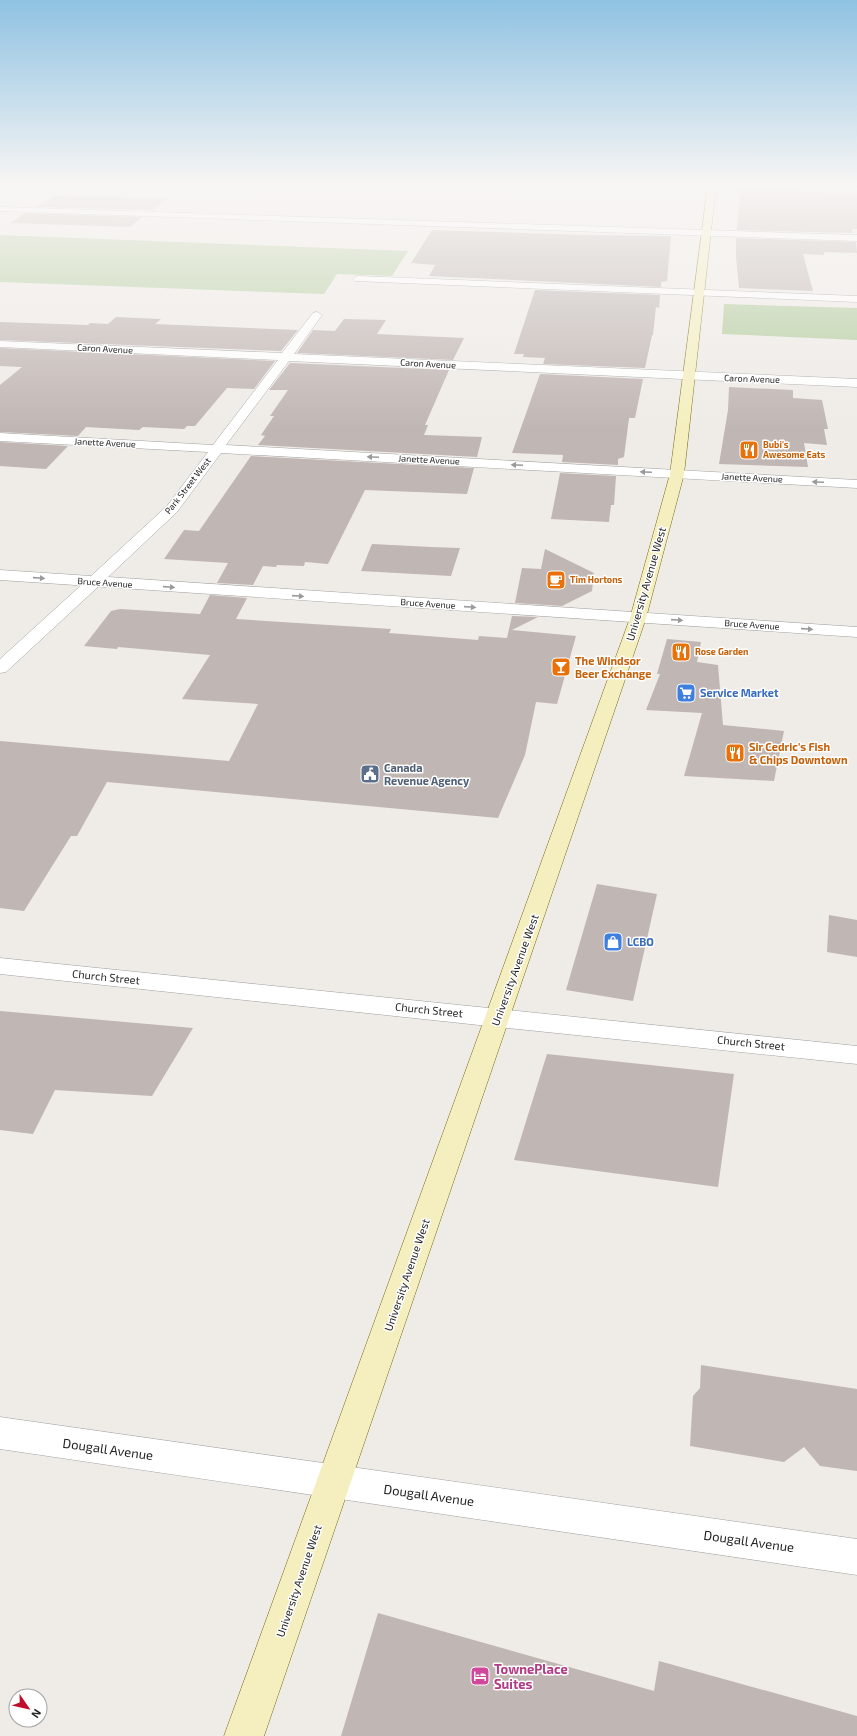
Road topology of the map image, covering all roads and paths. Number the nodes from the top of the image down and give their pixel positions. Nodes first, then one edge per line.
1 (701, 267) edge
2 (358, 279) dead end
3 (698, 293) junction
4 (857, 299) edge
5 (317, 315) dead end
6 (0, 344) edge
7 (286, 357) junction
8 (688, 376) junction
9 (857, 383) edge
10 (0, 437) edge
11 (217, 449) junction
12 (677, 474) junction
13 (857, 484) edge
14 (0, 575) edge
15 (94, 582) junction
16 (638, 618) junction
17 (857, 632) edge
18 (0, 668) edge
19 (0, 966) edge
20 (498, 1018) junction
21 (857, 1055) edge
22 (0, 1433) edge
23 (335, 1481) junction
24 (857, 1557) edge
25 (244, 1736) edge

1 - 3 main road, University Avenue West
2 - 3 street
3 - 4 street
3 - 8 main road, University Avenue West
5 - 7 street, Park Street West
6 - 7 street, Caron Avenue
7 - 8 street, Caron Avenue
7 - 11 street, Park Street West
8 - 9 street, Caron Avenue
8 - 12 main road, University Avenue West
10 - 11 street, Janette Avenue
12 -> 11 street, Janette Avenue
11 - 15 street, Park Street West
13 -> 12 street, Janette Avenue
12 - 16 main road, University Avenue West
14 -> 15 street, Bruce Avenue
15 -> 16 street, Bruce Avenue
15 - 18 street, Park Street West
16 -> 17 street, Bruce Avenue
16 - 20 main road, University Avenue West
19 - 20 street, Church Street
20 - 21 street, Church Street
20 - 23 main road, University Avenue West
22 - 23 street, Dougall Avenue
23 - 24 street, Dougall Avenue
23 - 25 main road, University Avenue West

